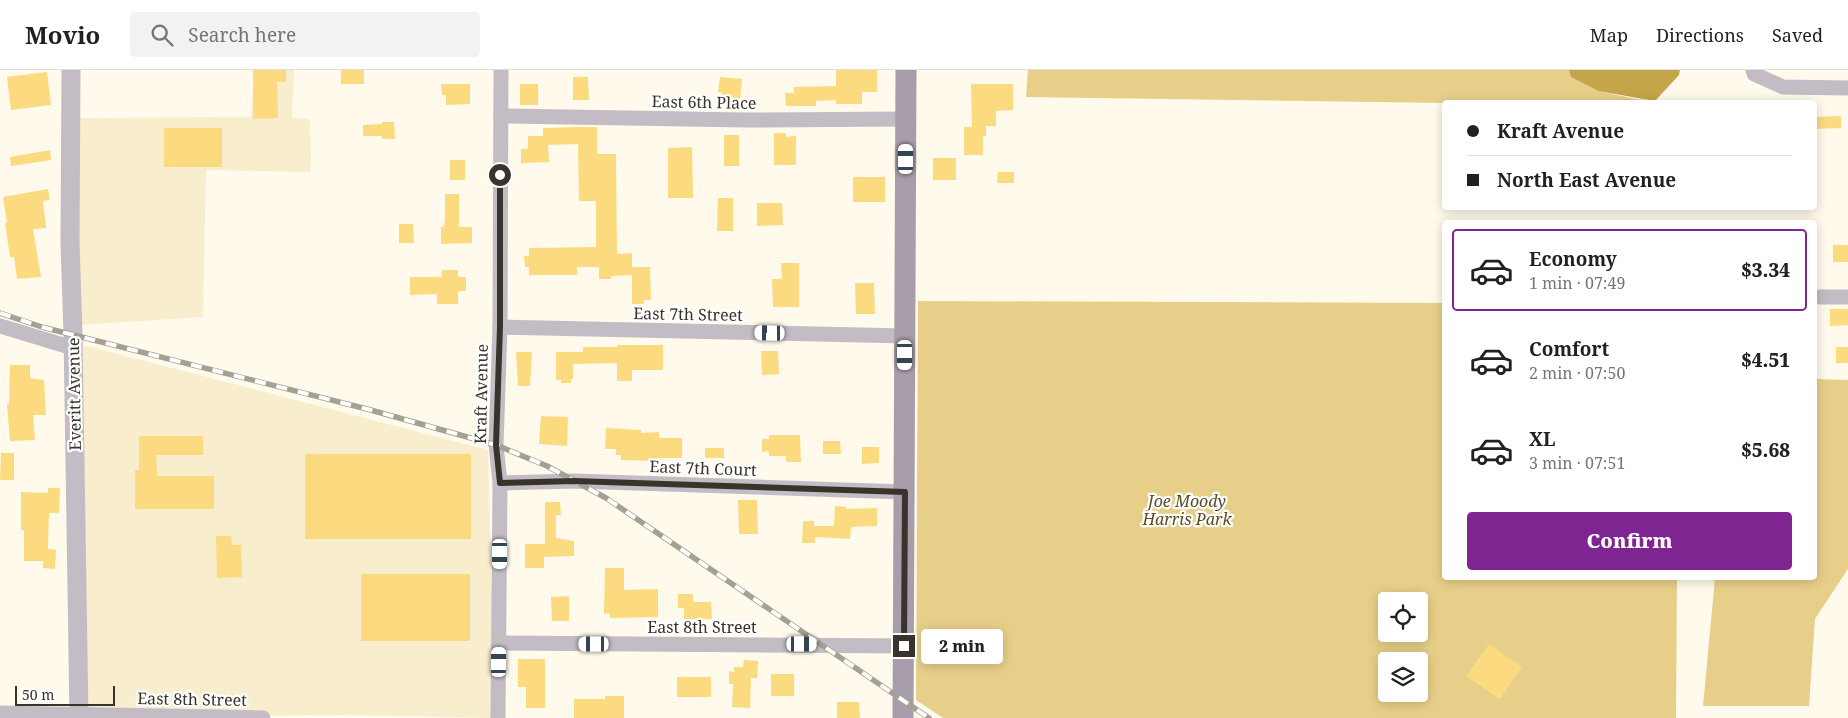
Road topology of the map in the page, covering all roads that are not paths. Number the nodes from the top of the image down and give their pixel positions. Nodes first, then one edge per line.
1 (71, 70) edge
2 (501, 70) edge
3 (906, 70) edge
4 (1753, 72) edge
5 (1848, 88) edge
6 (501, 116) junction
7 (906, 119) junction
8 (1820, 297) dead end
9 (1848, 297) edge
10 (0, 326) edge
11 (500, 327) junction
12 (905, 336) junction
13 (73, 348) junction
14 (500, 483) junction
15 (905, 492) junction
16 (500, 643) junction
17 (904, 646) junction
18 (0, 713) edge
19 (79, 716) edge
20 (262, 718) edge
21 (498, 718) edge
22 (903, 718) edge

1 - 13 street, Everitt Avenue
2 - 6 street, Kraft Avenue
3 - 7 main road
4 - 5 street
6 - 7 street, East 6th Place
6 - 11 street, Kraft Avenue
7 - 12 main road
8 - 9 street
10 - 13 street
11 - 12 street, East 7th Street
11 - 14 street, Kraft Avenue
12 - 15 main road
13 - 19 street, Everitt Avenue
14 - 15 street, East 7th Court
14 - 16 street, Kraft Avenue
15 - 17 main road
16 - 17 street, East 8th Street
16 - 21 street, Kraft Avenue
17 - 22 main road
18 - 19 street, East 8th Street
19 - 20 street, East 8th Street

